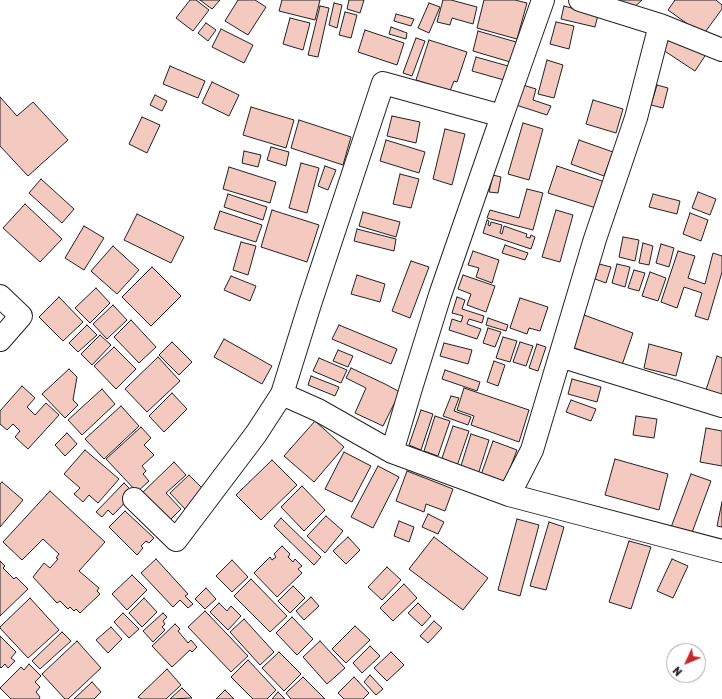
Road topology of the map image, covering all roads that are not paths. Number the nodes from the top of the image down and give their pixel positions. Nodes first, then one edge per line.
1 (543, 0) edge
2 (580, 0) edge
3 (660, 25) junction
4 (722, 50) edge
5 (502, 116) junction
6 (0, 296) edge
7 (0, 340) edge
8 (560, 356) junction
9 (282, 394) junction
10 (722, 406) edge
11 (392, 452) junction
12 (509, 495) junction
13 (134, 499) dead end
14 (722, 551) edge

1 - 5 street
2 - 3 street
3 - 4 street
3 - 8 street
5 - 9 street
5 - 11 street
6 - 7 street
8 - 10 street
8 - 12 street
9 - 11 street
9 - 13 street
11 - 12 street
12 - 14 street

